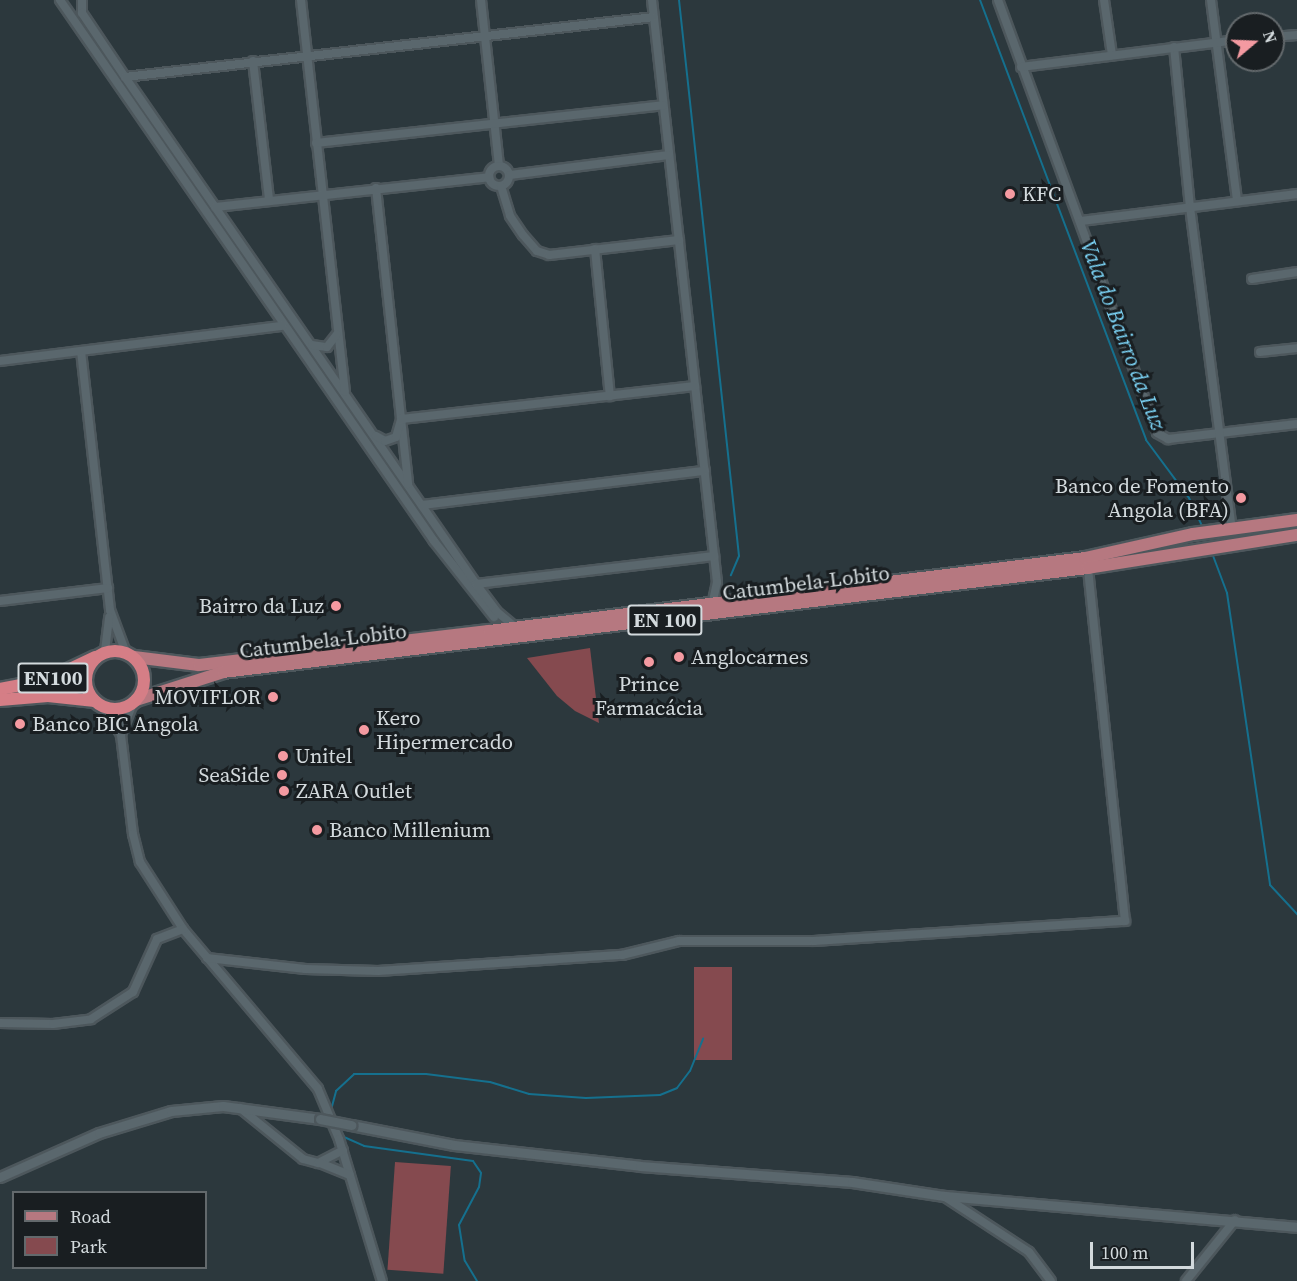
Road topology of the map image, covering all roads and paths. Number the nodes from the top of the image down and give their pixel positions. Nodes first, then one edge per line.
1 (60, 0) edge
2 (82, 0) edge
3 (301, 0) edge
4 (481, 0) edge
5 (652, 0) edge
6 (998, 0) edge
7 (1104, 0) edge
8 (1211, 0) edge
9 (654, 17) junction
10 (485, 36) junction
11 (1225, 41) edge
12 (1216, 42) junction
13 (1174, 47) junction
14 (307, 55) junction
15 (1112, 55) junction
16 (253, 61) junction
17 (1021, 67) junction
18 (125, 77) junction
19 (663, 105) junction
20 (493, 124) junction
21 (316, 143) junction
22 (669, 154) junction
23 (499, 165) junction
24 (510, 175) junction
25 (489, 177) junction
26 (501, 186) junction
27 (376, 188) junction
28 (322, 194) junction
29 (1297, 194) edge
30 (269, 200) junction
31 (1237, 201) junction
32 (214, 207) junction
33 (1190, 207) junction
34 (1081, 221) junction
35 (679, 240) junction
36 (595, 249) junction
37 (1297, 272) edge
38 (1252, 279) dead end
39 (283, 326) junction
40 (338, 329) junction
41 (309, 343) junction
42 (1297, 348) edge
43 (81, 351) junction
44 (1260, 352) dead end
45 (0, 362) edge
46 (695, 387) junction
47 (345, 395) junction
48 (610, 396) junction
49 (401, 419) junction
50 (1297, 424) edge
51 (371, 432) junction
52 (1218, 435) junction
53 (705, 471) junction
54 (408, 486) junction
55 (422, 505) junction
56 (1297, 520) edge
57 (1232, 529) junction
58 (1297, 535) edge
59 (714, 556) junction
60 (1088, 568) junction
61 (717, 582) junction
62 (476, 584) junction
63 (108, 588) junction
64 (729, 599) junction
65 (713, 601) junction
66 (0, 602) edge
67 (493, 606) junction
68 (110, 610) junction
69 (494, 617) junction
70 (514, 626) junction
71 (492, 630) junction
72 (103, 653) junction
73 (130, 655) junction
74 (0, 688) edge
75 (0, 699) edge
76 (134, 701) junction
77 (99, 704) junction
78 (122, 735) junction
79 (183, 929) junction
80 (207, 958) junction
81 (0, 1023) edge
82 (240, 1107) junction
83 (343, 1150) junction
84 (318, 1162) junction
85 (351, 1175) junction
86 (0, 1177) edge
87 (944, 1196) junction
88 (1235, 1220) junction
89 (1297, 1227) edge
90 (382, 1281) edge
91 (1051, 1281) edge
92 (1186, 1281) edge

1 - 39 street
2 - 18 street
3 - 14 street
4 - 10 street
5 - 9 street
6 - 17 street
7 - 15 street
8 - 12 street
9 - 10 street
9 - 19 street
10 - 14 street
10 - 20 street
11 - 12 street
12 - 13 street
12 - 31 street
13 - 15 street
13 - 33 street
14 - 16 street
14 - 21 street
15 - 17 street
16 - 18 street
16 - 30 street
17 - 34 street
18 - 32 street
19 - 20 street
19 - 22 street
20 - 21 street
20 - 23 street
21 - 28 street
22 - 24 street
22 - 35 street
23 - 24 street
23 - 25 street
24 - 26 street
25 - 26 street
25 - 27 street
26 - 36 street
27 - 28 street
27 - 49 street
28 - 30 street
28 - 40 street
29 - 31 street
30 - 32 street
31 - 33 street
32 - 41 street
33 - 34 street
33 - 52 street
34 - 52 street
35 - 36 street
35 - 46 street
36 - 48 street
37 - 38 street
39 - 43 street
39 - 69 street
40 - 41 street
40 - 47 street
41 - 47 street
42 - 44 street
43 - 45 street
43 - 63 street
46 - 48 street
46 - 53 street
47 - 51 street
48 - 49 street
49 - 51 street
49 - 54 street
50 - 52 street
51 - 54 street
52 - 57 street
53 - 55 street
53 - 59 street
54 - 55 street
55 - 62 street
56 - 57 main road, Catumbela-Lobito
57 - 64 main road, Catumbela-Lobito / EN 100
58 - 60 main road, Catumbela-Lobito / EN 100
59 - 61 street
59 - 62 street
60 - 76 main road, Catumbela-Lobito / EN 100
60 - 80 street
61 - 64 street
61 - 65 street
62 - 67 street
63 - 66 street
63 - 68 street
64 - 65 main road, Catumbela-Lobito / EN 100
65 - 70 main road, Catumbela-Lobito / EN 100
67 - 69 street
67 - 70 street
68 - 72 street
68 - 73 street
69 - 71 street
70 - 71 main road, Catumbela-Lobito / EN 100
71 - 73 main road, Catumbela-Lobito / EN 100
72 - 73 highway, EN 100
72 - 74 highway, EN100
72 - 77 highway
73 - 76 highway
75 - 77 highway, EN100
76 - 77 highway, EN 100
76 - 78 street
77 - 78 street
78 - 79 street
79 - 80 street
79 - 81 street
80 - 83 street
82 - 84 street
82 - 86 street
82 - 87 street, bridge
83 - 84 street
83 - 85 street
84 - 85 street
85 - 90 street
87 - 88 street
87 - 91 street
88 - 89 street
88 - 92 street

